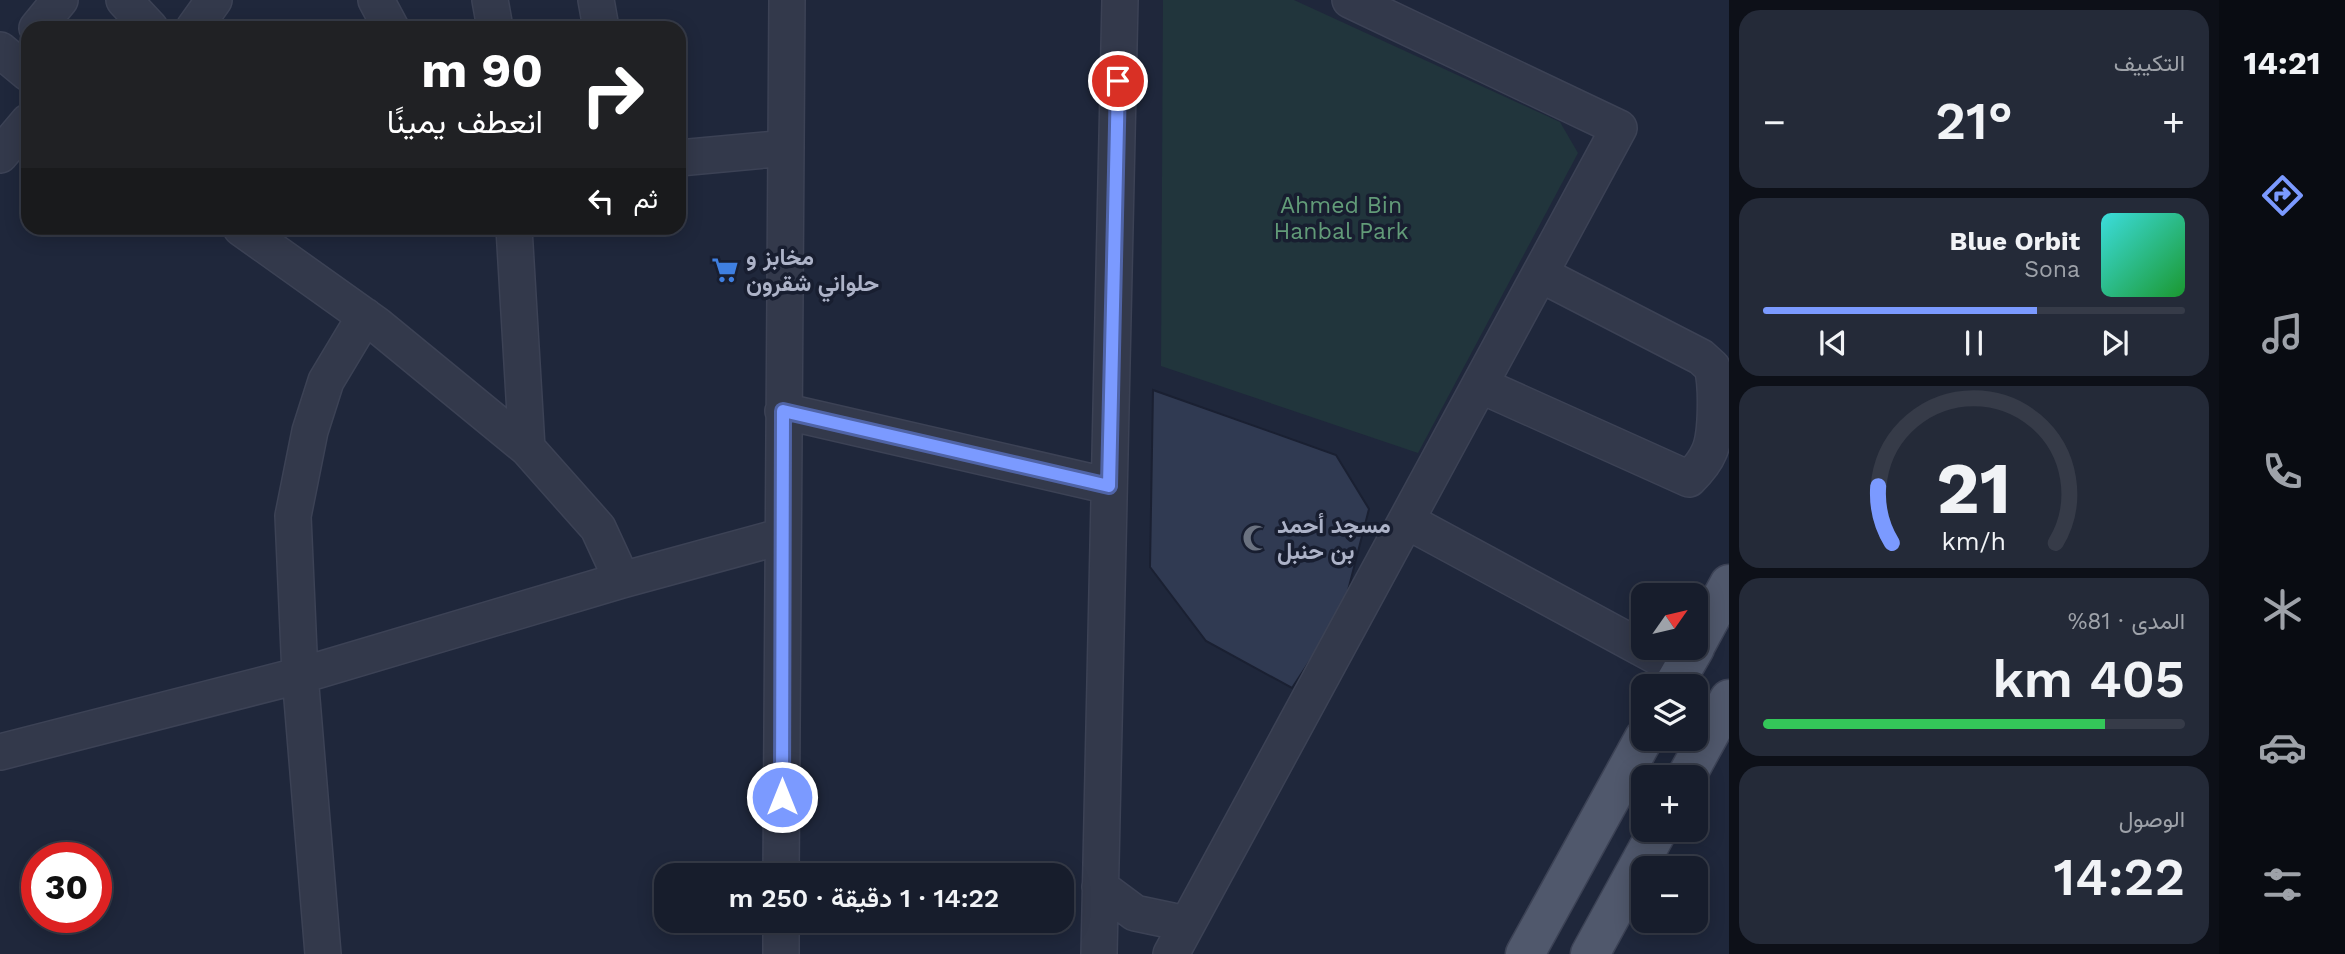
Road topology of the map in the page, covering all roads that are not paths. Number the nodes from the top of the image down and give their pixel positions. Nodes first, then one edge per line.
1 (60, 0) edge
2 (124, 0) edge
3 (215, 0) edge
4 (376, 0) edge
5 (490, 0) edge
6 (596, 0) edge
7 (787, 0) edge
8 (1120, 0) edge
9 (1350, 0) edge
10 (43, 21) edge
11 (144, 21) edge
12 (199, 21) edge
13 (387, 21) edge
14 (494, 21) edge
15 (600, 21) edge
16 (21, 130) edge
17 (786, 148) junction
18 (0, 155) edge
19 (686, 157) edge
20 (251, 235) edge
21 (514, 235) edge
22 (1540, 274) junction
23 (365, 316) junction
24 (1480, 385) junction
25 (783, 411) junction
26 (527, 448) junction
27 (1109, 486) junction
28 (1407, 521) junction
29 (782, 536) junction
30 (622, 580) junction
31 (1729, 584) edge
32 (1687, 662) edge
33 (300, 675) junction
34 (1729, 699) edge
35 (1637, 751) edge
36 (0, 752) edge
37 (1693, 765) edge
38 (1651, 842) edge
39 (781, 863) edge
40 (1100, 887) junction
41 (781, 933) edge
42 (1179, 939) edge
43 (323, 954) edge
44 (781, 954) edge
45 (1099, 954) edge
46 (1525, 954) edge
47 (1590, 954) edge

1 - 10 street
2 - 11 street
3 - 12 street
4 - 13 street
5 - 14 street
6 - 15 street
7 - 17 street
8 - 27 street
9 - 22 street
16 - 18 street
17 - 19 street
17 - 25 street
20 - 23 street
21 - 26 street
22 - 24 street
22 - 24 street
23 - 26 street
23 - 33 street
24 - 28 street
25 - 27 street
25 - 29 street
26 - 30 street
27 - 40 street
28 - 32 street
28 - 42 street
29 - 30 street
29 - 39 street
30 - 33 street
31 - 32 main road
33 - 36 street
33 - 43 street
34 - 37 main road
35 - 46 main road
38 - 47 main road
40 - 42 street
40 - 45 street
41 - 44 street

